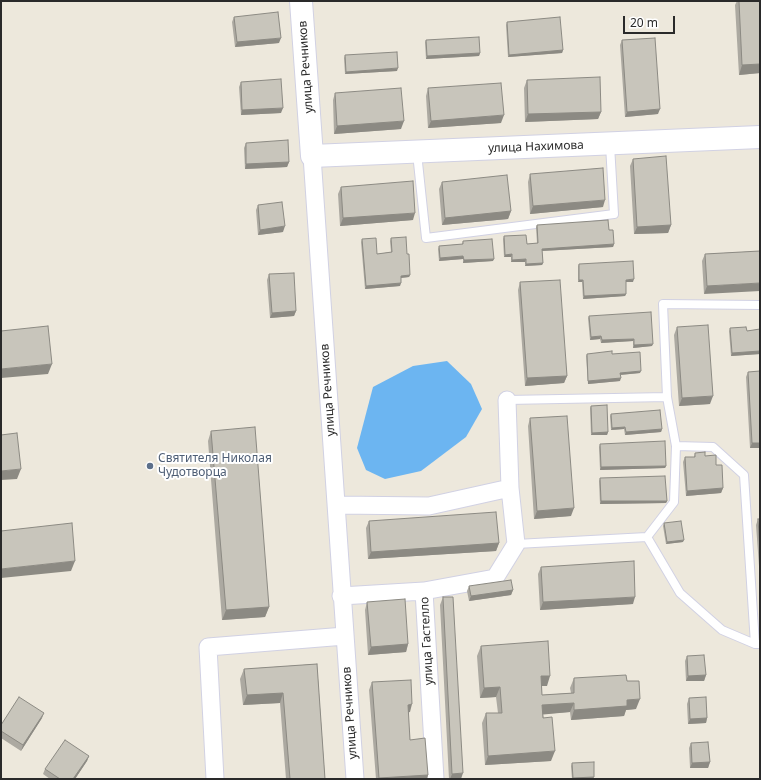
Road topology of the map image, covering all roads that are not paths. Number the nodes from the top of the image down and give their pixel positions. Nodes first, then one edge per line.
1 (301, 1) edge
2 (760, 137) edge
3 (610, 144) junction
4 (417, 152) junction
5 (312, 156) junction
6 (760, 305) edge
7 (667, 397) junction
8 (507, 400) joint
9 (676, 446) junction
10 (510, 488) junction
11 (336, 505) junction
12 (648, 537) junction
13 (516, 544) junction
14 (424, 591) junction
15 (342, 596) junction
16 (345, 636) junction
17 (757, 644) edge
18 (215, 779) edge
19 (354, 779) edge
20 (435, 779) edge

1 - 5 street, улица Речников
2 - 3 street, улица Нахимова
3 - 4 street, улица Нахимова
3 - 4 lane
4 - 5 street, улица Нахимова
5 - 11 street, улица Речников
6 - 7 lane
7 - 8 lane
7 - 9 lane
8 - 10 street
9 - 12 lane
9 - 17 lane
10 - 11 street
10 - 13 street
11 - 15 street, улица Речников
12 - 13 lane
12 - 17 lane
13 - 14 street, улица Гастелло
14 - 15 street
14 - 20 street, улица Гастелло
15 - 16 street, улица Речников
16 - 18 street
16 - 19 street, улица Речников

